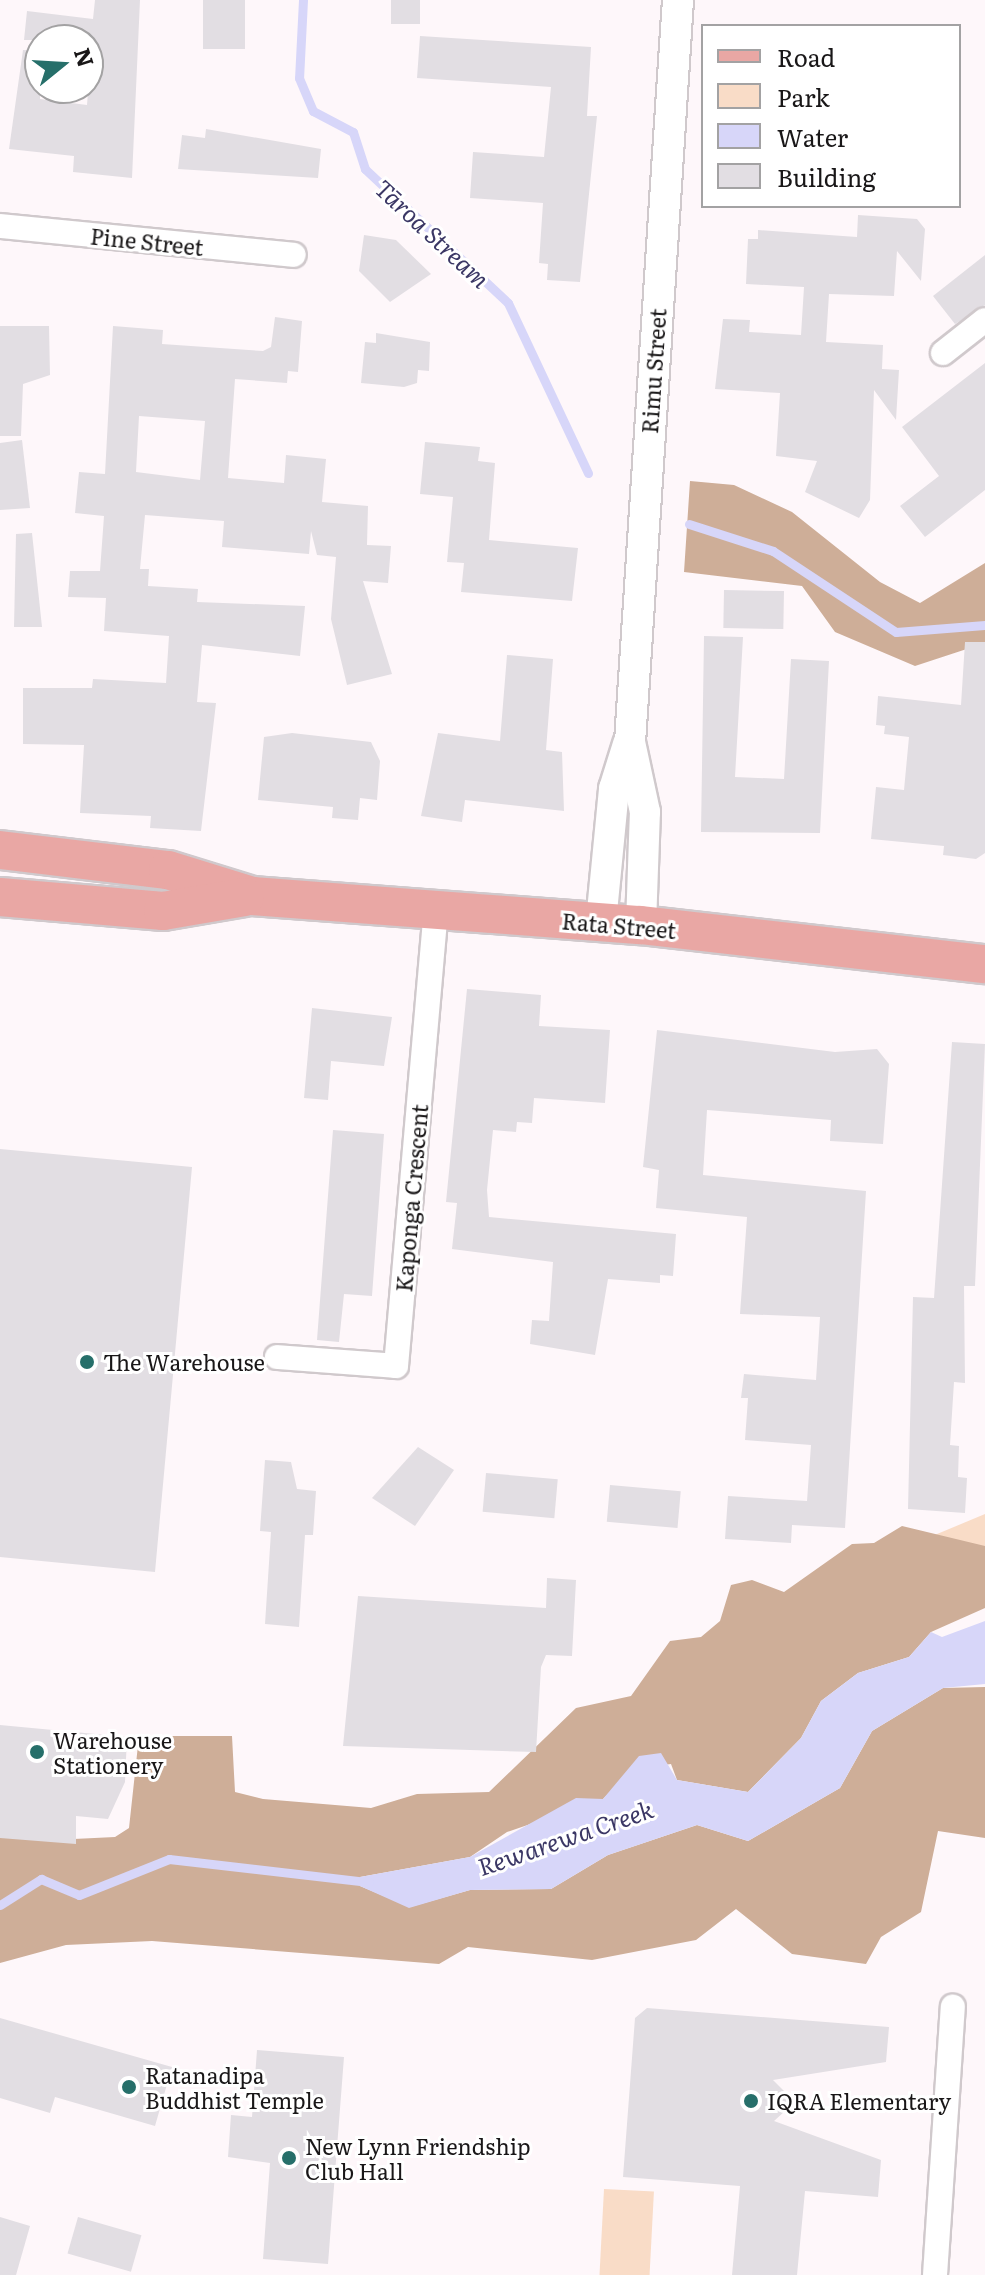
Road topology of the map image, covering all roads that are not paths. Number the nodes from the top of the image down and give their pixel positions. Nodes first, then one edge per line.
1 (678, 0) edge
2 (0, 226) edge
3 (294, 255) dead end
4 (985, 320) edge
5 (943, 353) dead end
6 (630, 742) junction
7 (0, 850) edge
8 (252, 896) junction
9 (0, 897) edge
10 (436, 911) junction
11 (601, 922) junction
12 (641, 925) junction
13 (985, 964) edge
14 (277, 1357) dead end
15 (953, 2007) dead end
16 (935, 2275) edge

1 - 6 street, Rimu Street
2 - 3 street, Pine Street
4 - 5 street
6 - 11 street, Rimu Street
6 - 12 street, Rimu Street
7 - 8 main road, Rata Street
8 - 9 main road, Rata Street
8 - 10 main road, Rata Street
10 - 11 main road, Rata Street
10 - 14 street, Kaponga Crescent
11 - 12 main road, Rata Street
12 - 13 main road, Rata Street
15 - 16 street

